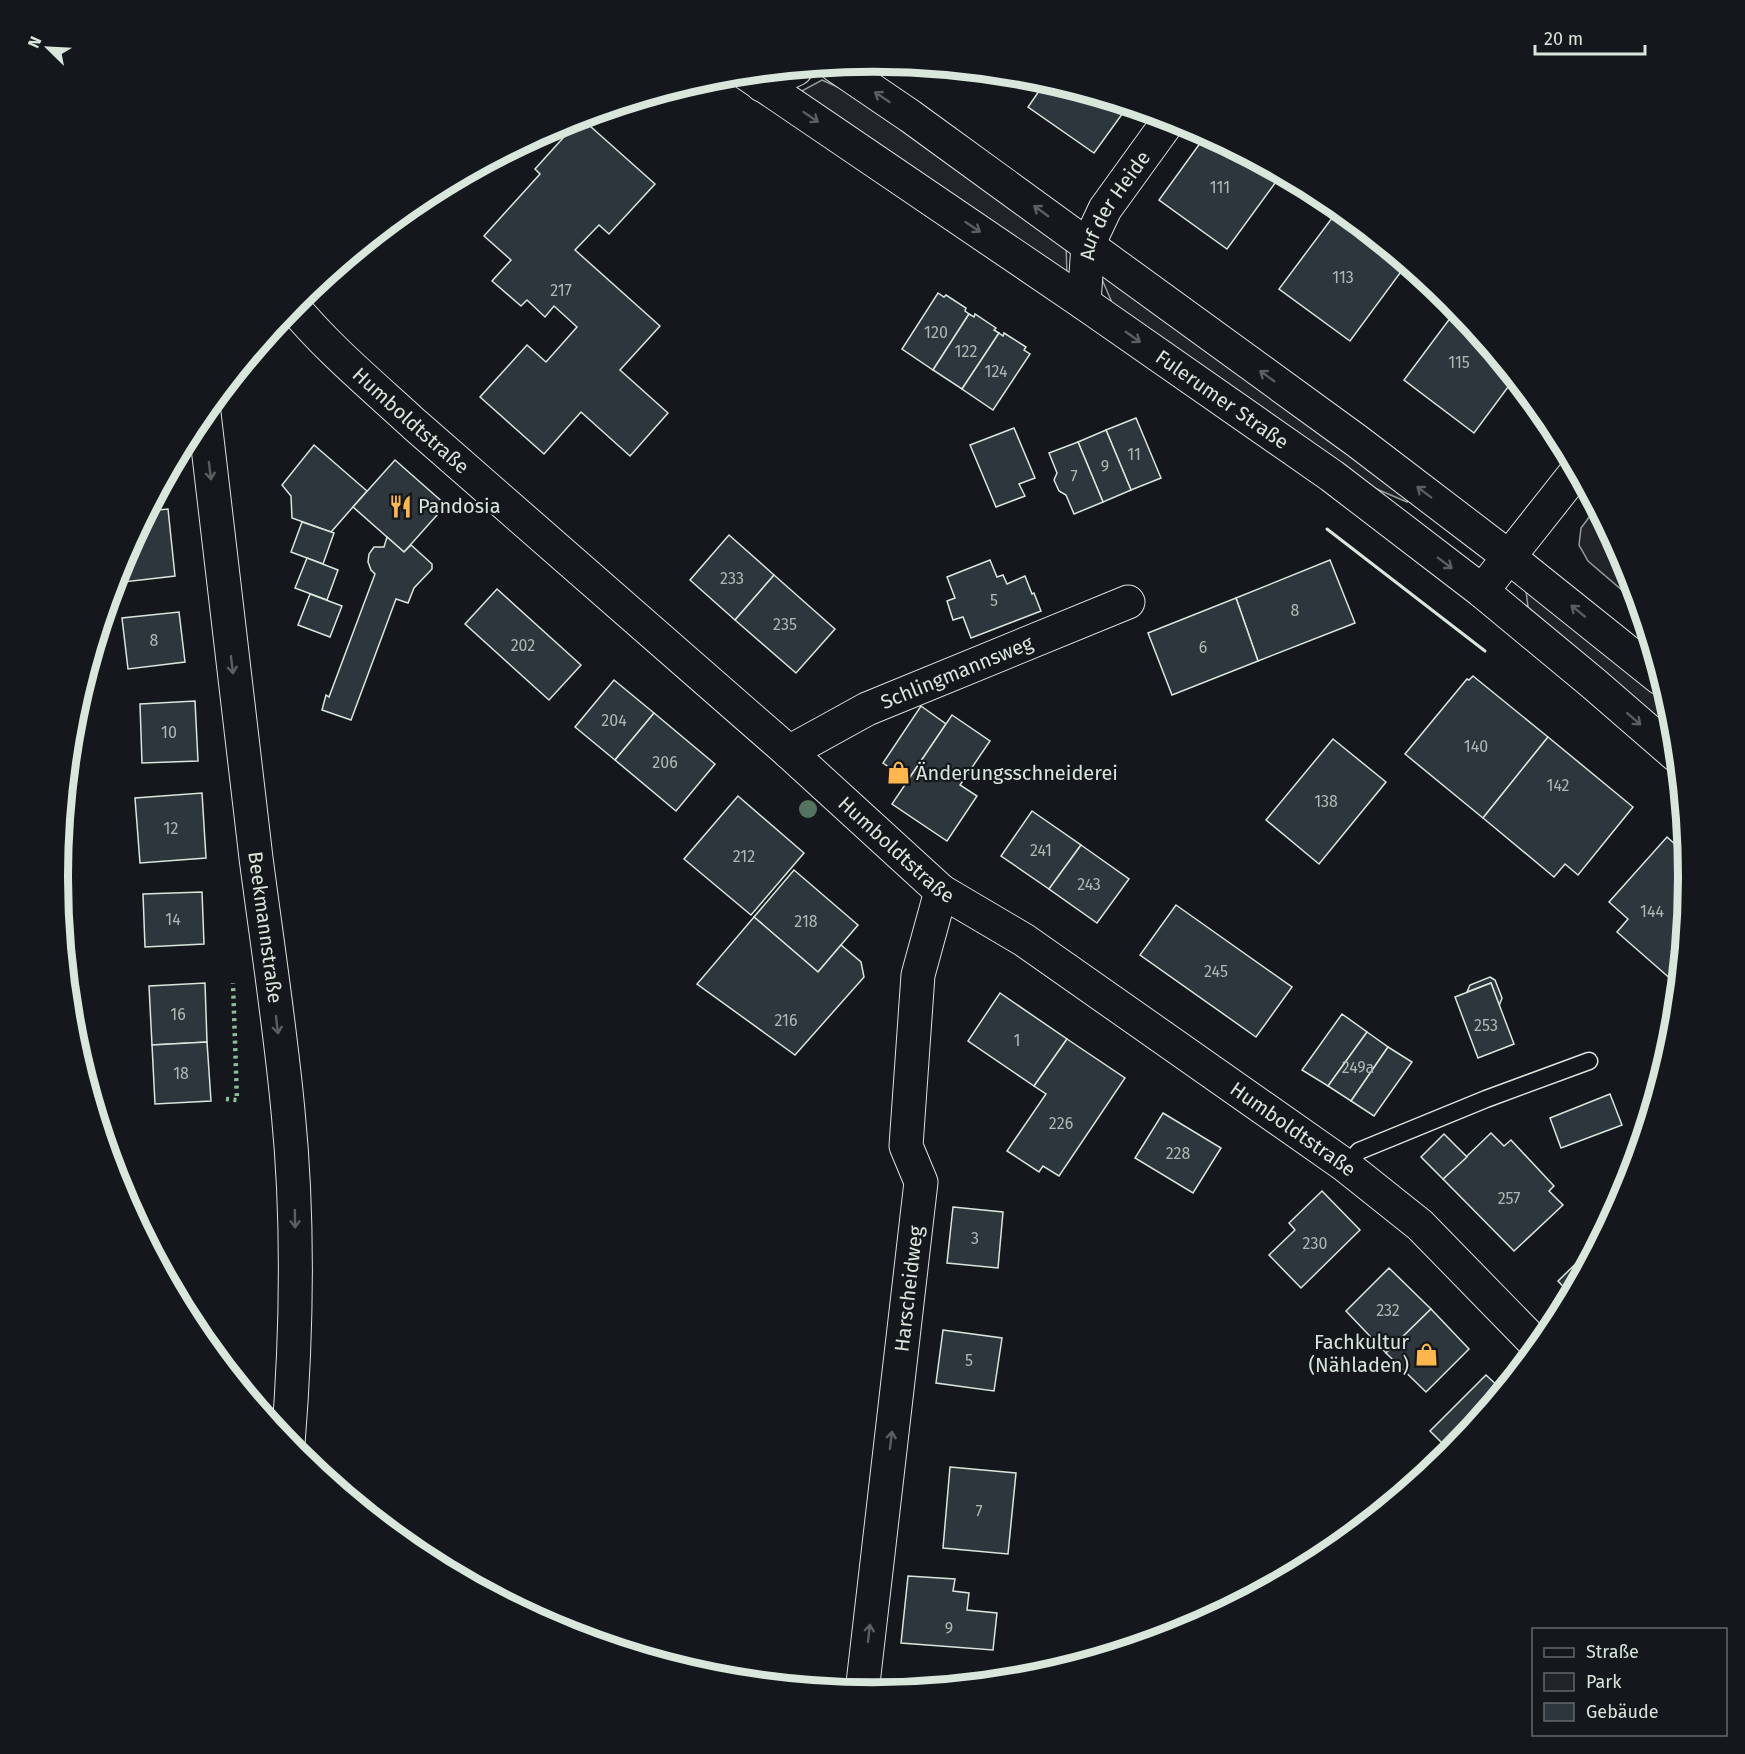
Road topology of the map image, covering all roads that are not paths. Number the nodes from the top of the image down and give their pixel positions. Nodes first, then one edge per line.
1 (847, 73) edge
2 (757, 81) edge
3 (1164, 127) edge
4 (1088, 245) junction
5 (1084, 303) junction
6 (298, 313) edge
7 (206, 426) edge
8 (1571, 478) edge
9 (1509, 556) junction
10 (1482, 591) junction
11 (1128, 603) dead end
12 (1650, 670) edge
13 (1666, 746) edge
14 (789, 752) junction
15 (941, 891) junction
16 (1589, 1061) dead end
17 (1346, 1166) junction
18 (1531, 1339) edge
19 (289, 1431) edge
20 (863, 1682) edge

4 -> 1 street
2 -> 5 street, Fulerumer Straße
3 - 4 street, Auf der Heide
4 - 5 street, Auf der Heide
9 -> 4 street
5 -> 10 street, Fulerumer Straße
6 - 14 street, Humboldtstraße
7 -> 19 street, Beekmannstraße
8 - 9 street
9 - 10 street
12 -> 9 street
10 -> 13 street, Fulerumer Straße
11 - 14 street, Schlingmannsweg
14 - 15 street, Humboldtstraße
15 - 17 street, Humboldtstraße
20 -> 15 street, Harscheidweg
16 - 17 lane
17 - 18 street, Humboldtstraße

